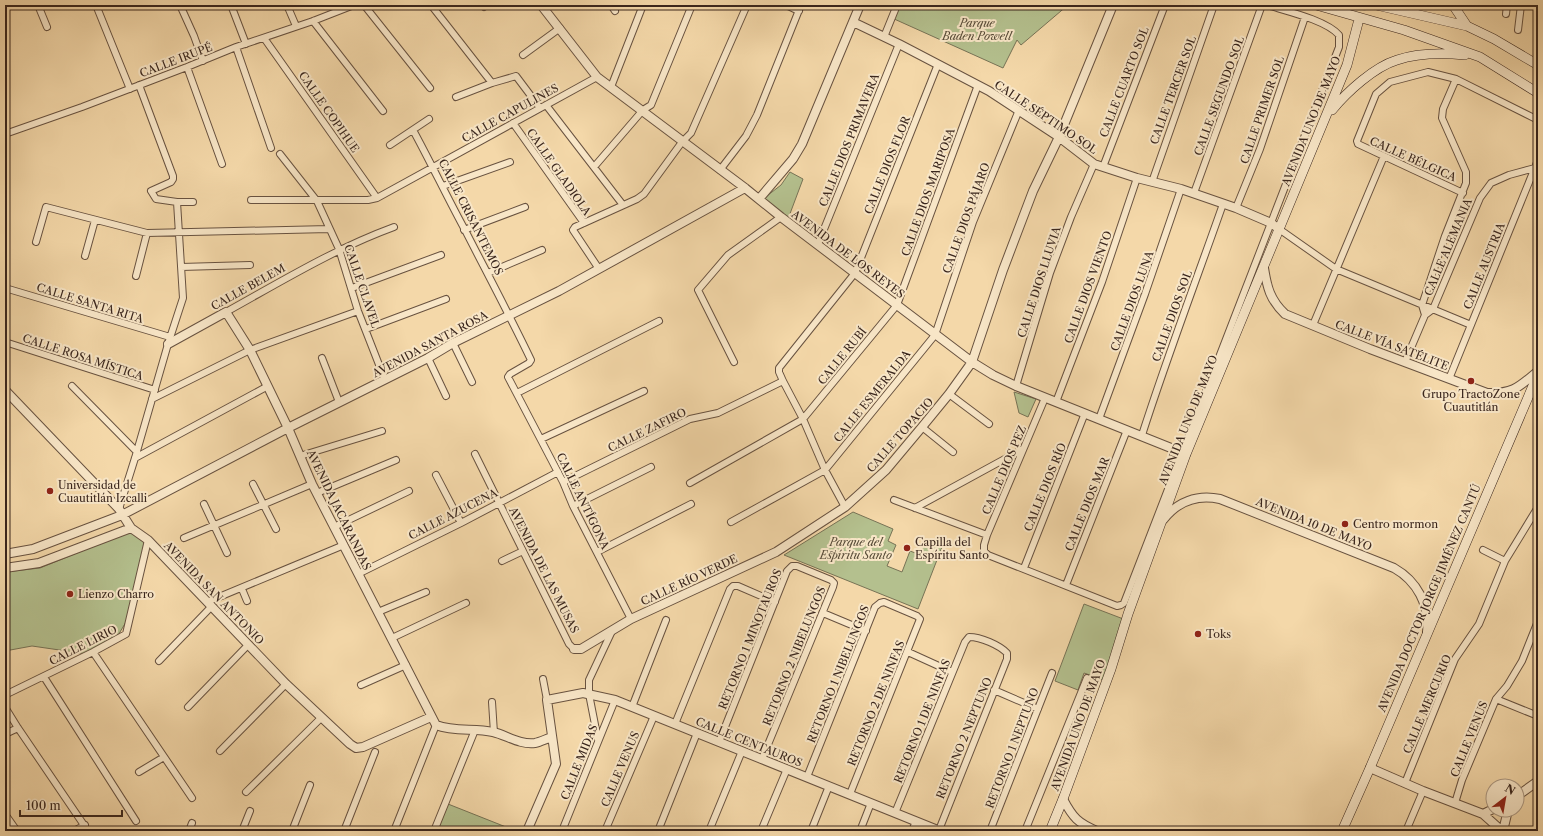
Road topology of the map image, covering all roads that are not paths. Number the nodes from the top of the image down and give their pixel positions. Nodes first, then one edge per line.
1 (38, 5) edge
2 (96, 5) edge
3 (180, 5) edge
4 (231, 5) edge
5 (287, 5) edge
6 (354, 5) edge
7 (364, 5) edge
8 (431, 5) edge
9 (541, 5) edge
10 (611, 5) edge
11 (644, 5) edge
12 (692, 5) edge
13 (747, 5) edge
14 (786, 5) edge
15 (860, 5) edge
16 (897, 5) edge
17 (1113, 5) edge
18 (1165, 5) edge
19 (1214, 5) edge
20 (1262, 5) edge
21 (1267, 5) edge
22 (1316, 5) edge
23 (1376, 5) edge
24 (1453, 5) edge
25 (1507, 5) edge
26 (1521, 5) edge
27 (342, 7) edge
28 (800, 8) edge
29 (615, 10) dead end
30 (1506, 14) dead end
31 (1305, 17) junction
32 (313, 21) junction
33 (853, 22) junction
34 (1358, 23) tunnel mouth
35 (296, 26) junction
36 (1467, 26) junction
37 (47, 27) dead end
38 (560, 28) junction
39 (1518, 30) dead end
40 (884, 37) junction
41 (264, 38) junction
42 (246, 44) junction
43 (898, 44) junction
44 (236, 47) junction
45 (522, 55) dead end
46 (1480, 57) junction
47 (203, 61) junction
48 (938, 64) junction
49 (1538, 65) edge
50 (187, 67) junction
51 (597, 77) junction
52 (1456, 79) junction
53 (492, 83) junction
54 (139, 85) junction
55 (978, 85) junction
56 (611, 87) junction
57 (430, 88) dead end
58 (130, 89) junction
59 (1538, 93) edge
60 (456, 97) dead end
61 (543, 107) junction
62 (643, 110) junction
63 (1018, 110) junction
64 (383, 112) dead end
65 (1326, 118) junction
66 (429, 120) dead end
67 (1538, 120) edge
68 (513, 123) junction
69 (413, 130) junction
70 (5, 134) edge
71 (1059, 137) junction
72 (682, 142) junction
73 (390, 145) dead end
74 (271, 148) dead end
75 (280, 154) dead end
76 (1384, 156) junction
77 (1538, 160) edge
78 (510, 162) dead end
79 (222, 164) dead end
80 (1094, 164) junction
81 (433, 167) junction
82 (594, 167) junction
83 (1103, 167) junction
84 (1535, 168) junction
85 (720, 170) junction
86 (1137, 178) junction
87 (1152, 182) junction
88 (444, 186) junction
89 (745, 188) junction
90 (1181, 189) junction
91 (1194, 193) junction
92 (1463, 193) junction
93 (377, 198) junction
94 (759, 199) junction
95 (250, 200) dead end
96 (317, 201) junction
97 (177, 202) junction
98 (193, 202) dead end
99 (1224, 204) junction
100 (623, 205) junction
101 (525, 207) dead end
102 (1236, 208) junction
103 (781, 217) junction
104 (95, 220) junction
105 (584, 223) junction
106 (1271, 223) junction
107 (394, 227) dead end
108 (329, 229) junction
109 (1279, 229) junction
110 (464, 230) junction
111 (147, 233) junction
112 (180, 233) junction
113 (36, 242) dead end
114 (818, 244) junction
115 (339, 249) junction
116 (542, 250) dead end
117 (441, 255) dead end
118 (85, 256) dead end
119 (250, 265) dead end
120 (182, 267) junction
121 (599, 268) junction
122 (1264, 268) junction
123 (1336, 269) junction
124 (855, 273) junction
125 (488, 274) junction
126 (136, 276) dead end
127 (5, 288) edge
128 (352, 288) junction
129 (446, 299) dead end
130 (1422, 304) junction
131 (897, 305) junction
132 (1433, 309) junction
133 (358, 311) junction
134 (226, 312) junction
135 (510, 314) junction
136 (1425, 315) junction
137 (659, 321) dead end
138 (1312, 325) junction
139 (1470, 325) junction
140 (366, 330) junction
141 (935, 334) junction
142 (169, 341) junction
143 (5, 342) edge
144 (453, 343) junction
145 (250, 350) junction
146 (322, 358) dead end
147 (428, 358) junction
148 (734, 362) dead end
149 (972, 362) junction
150 (1405, 362) junction
151 (1538, 371) edge
152 (1538, 374) edge
153 (1449, 379) junction
154 (385, 380) junction
155 (783, 381) junction
156 (472, 382) dead end
157 (72, 386) dead end
158 (268, 386) junction
159 (1016, 386) junction
160 (5, 390) edge
161 (155, 390) junction
162 (644, 391) dead end
163 (517, 393) junction
164 (949, 394) junction
165 (446, 396) dead end
166 (1045, 398) junction
167 (152, 399) junction
168 (340, 402) junction
169 (1056, 402) junction
170 (1085, 413) junction
171 (803, 419) junction
172 (1099, 419) junction
173 (989, 424) dead end
174 (922, 427) junction
175 (288, 428) junction
176 (1128, 430) junction
177 (382, 431) dead end
178 (1142, 435) junction
179 (541, 439) junction
180 (1023, 449) junction
181 (953, 452) dead end
182 (1184, 453) junction
183 (475, 454) dead end
184 (136, 455) junction
185 (300, 456) junction
186 (396, 460) dead end
187 (651, 467) dead end
188 (825, 470) junction
189 (558, 472) junction
190 (436, 475) dead end
191 (563, 482) junction
192 (690, 483) dead end
193 (253, 484) dead end
194 (312, 484) junction
195 (409, 490) dead end
196 (317, 493) junction
197 (894, 500) dead end
198 (498, 503) junction
199 (204, 504) dead end
200 (263, 504) junction
201 (691, 504) dead end
202 (572, 506) junction
203 (845, 507) junction
204 (1538, 507) edge
205 (915, 508) junction
206 (120, 512) junction
207 (731, 522) dead end
208 (461, 523) junction
209 (214, 525) junction
210 (1160, 526) junction
211 (334, 527) junction
212 (130, 528) junction
213 (276, 529) dead end
214 (987, 535) junction
215 (184, 538) dead end
216 (148, 540) junction
217 (344, 546) junction
218 (1483, 550) dead end
219 (523, 551) junction
220 (597, 552) junction
221 (776, 552) joint
222 (226, 553) dead end
223 (5, 554) edge
224 (502, 561) dead end
225 (1505, 561) junction
226 (5, 568) edge
227 (1024, 568) junction
228 (358, 574) junction
229 (834, 583) joint
230 (1066, 585) junction
231 (242, 589) junction
232 (426, 592) dead end
233 (1131, 596) junction
234 (247, 601) dead end
235 (775, 602) junction
236 (880, 602) joint
237 (466, 603) dead end
238 (209, 605) junction
239 (378, 612) junction
240 (822, 614) junction
241 (631, 619) junction
242 (666, 620) dead end
243 (1538, 621) edge
244 (612, 629) junction
245 (866, 631) junction
246 (1427, 633) junction
247 (392, 638) junction
248 (248, 645) junction
249 (574, 649) joint
250 (93, 652) junction
251 (908, 652) junction
252 (1007, 653) joint
253 (159, 661) dead end
254 (406, 666) junction
255 (952, 672) junction
256 (1052, 673) dead end
257 (44, 676) junction
258 (1087, 678) dead end
259 (543, 679) dead end
260 (286, 684) junction
261 (361, 685) dead end
262 (994, 690) junction
263 (589, 694) junction
264 (5, 695) edge
265 (1496, 699) junction
266 (546, 700) junction
267 (615, 700) junction
268 (492, 702) dead end
269 (5, 707) edge
270 (188, 707) dead end
271 (632, 707) junction
272 (1038, 709) junction
273 (654, 716) junction
274 (1538, 716) edge
275 (431, 717) junction
276 (321, 718) junction
277 (675, 724) junction
278 (436, 725) junction
279 (18, 728) junction
280 (475, 730) junction
281 (494, 733) junction
282 (697, 733) junction
283 (5, 734) edge
284 (552, 737) junction
285 (598, 740) junction
286 (719, 742) junction
287 (220, 751) dead end
288 (742, 751) junction
289 (376, 752) dead end
290 (164, 757) junction
291 (762, 759) junction
292 (1370, 768) junction
293 (787, 769) junction
294 (139, 772) dead end
295 (807, 777) junction
296 (1538, 781) edge
297 (1405, 783) junction
298 (310, 785) dead end
299 (829, 786) junction
300 (1525, 790) edge
301 (1423, 791) junction
302 (246, 792) dead end
303 (850, 794) junction
304 (192, 798) dead end
305 (1063, 799) junction
306 (871, 803) junction
307 (1454, 803) junction
308 (250, 811) dead end
309 (895, 813) junction
310 (5, 814) edge
311 (1483, 814) joint
312 (1506, 818) edge
313 (136, 821) dead end
314 (916, 821) junction
315 (192, 824) dead end
316 (85, 825) junction
317 (17, 831) edge
318 (74, 831) edge
319 (88, 831) edge
320 (189, 831) edge
321 (242, 831) edge
322 (292, 831) edge
323 (344, 831) edge
324 (394, 831) edge
325 (434, 831) edge
326 (527, 831) edge
327 (562, 831) edge
328 (605, 831) edge
329 (658, 831) edge
330 (709, 831) edge
331 (761, 831) edge
332 (811, 831) edge
333 (860, 831) edge
334 (912, 831) edge
335 (940, 831) edge
336 (990, 831) edge
337 (1025, 831) edge
338 (1050, 831) edge
339 (1097, 831) edge
340 (1342, 831) edge
341 (1406, 831) edge
342 (1502, 831) edge

1 - 37 street
2 - 58 street
3 - 47 street
4 - 42 street
5 - 35 street
6 - 27 street, CALLE IRUPÉ
7 - 57 street
8 - 53 street
9 - 38 street, AVENIDA DE LOS REYES
10 - 29 street
11 - 56 street
12 - 62 street
13 - 72 street
14 - 28 street
15 - 33 street
16 - 40 street
17 - 71 street, CALLE TOPACIO
18 - 83 street, CALLE CUARTO SOL
19 - 87 street, CALLE TERCER SOL
20 - 91 street, CALLE SEGUNDO SOL
21 - 31 street
22 - 46 main road
23 - 36 main road
24 - 36 main road
25 - 30 street
26 - 39 street
27 - 32 street, CALLE IRUPÉ
28 - 85 street
31 - 102 street, CALLE PRIMER SOL
31 - 106 street
32 - 35 street, CALLE IRUPÉ
32 - 64 street
33 - 40 street, CALLE SÉPTIMO SOL
33 - 94 street
34 - 65 main road, AVENIDA UNO DE MAYO
35 - 41 street, CALLE IRUPÉ
36 - 49 main road
38 - 45 street
38 - 51 street, AVENIDA DE LOS REYES
40 - 43 street, CALLE SÉPTIMO SOL
41 - 42 street, CALLE IRUPÉ
41 - 93 street, CALLE COPIHUE
42 - 44 street, CALLE IRUPÉ
43 - 48 street, CALLE SÉPTIMO SOL
43 - 114 street, CALLE DIOS PRIMAVERA
44 - 47 street, CALLE IRUPÉ
44 - 74 street
46 - 59 main road
46 - 65 main road
47 - 50 street, CALLE IRUPÉ
48 - 55 street, CALLE SÉPTIMO SOL
48 - 124 street, CALLE DIOS FLOR
50 - 54 street, CALLE IRUPÉ
50 - 79 street
51 - 56 street, AVENIDA DE LOS REYES
51 - 61 street, CALLE CAPULINES
52 - 67 street
52 - 76 street, CALLE BÉLGICA
52 - 92 street
53 - 60 street
53 - 61 street
54 - 58 street, CALLE IRUPÉ
54 - 97 street
55 - 63 street, CALLE SÉPTIMO SOL
55 - 131 street, CALLE DIOS MARIPOSA
56 - 62 street, AVENIDA DE LOS REYES
58 - 70 street, CALLE IRUPÉ
61 - 68 street, CALLE CAPULINES
61 - 82 street
62 - 72 street, AVENIDA DE LOS REYES
62 - 82 street
63 - 71 street, CALLE SÉPTIMO SOL
63 - 141 street, CALLE DIOS PÁJARO
65 - 109 main road, AVENIDA UNO DE MAYO
66 - 69 street
68 - 81 street, CALLE CAPULINES
68 - 105 street, CALLE GLADIOLA
69 - 73 street
69 - 81 street, CALLE CRISANTEMOS
71 - 80 street, CALLE SÉPTIMO SOL
71 - 149 street, CALLE TOPACIO
72 - 85 street, AVENIDA DE LOS REYES
72 - 100 street
75 - 96 street, CALLE CLAVEL
76 - 92 street, CALLE BÉLGICA
76 - 123 street
77 - 84 street, CALLE AUSTRIA
78 - 88 street
80 - 83 street, CALLE SÉPTIMO SOL
80 - 159 street, CALLE DIOS LLUVIA
81 - 88 street, CALLE CRISANTEMOS
81 - 93 street, CALLE CAPULINES
82 - 100 street
83 - 86 street, CALLE SÉPTIMO SOL
84 - 132 street, CALLE ALEMANIA
84 - 139 street, CALLE AUSTRIA
85 - 89 street, AVENIDA DE LOS REYES
86 - 87 street, CALLE SÉPTIMO SOL
86 - 169 street, CALLE DIOS VIENTO
87 - 90 street, CALLE SÉPTIMO SOL
88 - 110 street, CALLE CRISANTEMOS
89 - 94 street, AVENIDA DE LOS REYES
89 - 121 street, AVENIDA SANTA ROSA
90 - 91 street, CALLE SÉPTIMO SOL
90 - 172 street, CALLE DIOS LUNA
91 - 99 street, CALLE SÉPTIMO SOL
92 - 130 street
93 - 96 street
94 - 103 street, AVENIDA DE LOS REYES
95 - 96 street
96 - 108 street, CALLE CLAVEL
97 - 98 street
97 - 112 street, CALLE ROSA MÍSTICA
99 - 102 street, CALLE SÉPTIMO SOL
99 - 178 street, CALLE DIOS SOL
100 - 105 street
101 - 110 street
102 - 106 street, CALLE SÉPTIMO SOL
103 - 114 street, AVENIDA DE LOS REYES
103 - 148 street
104 - 111 street
104 - 113 street
104 - 118 street
105 - 121 street, CALLE GLADIOLA
106 - 109 street, CALLE SÉPTIMO SOL
106 - 182 street
107 - 115 street, CALLE BELEM
108 - 112 street
108 - 115 street, CALLE CLAVEL
109 - 122 main road, AVENIDA UNO DE MAYO
109 - 123 street
110 - 125 street, CALLE CRISANTEMOS
111 - 112 street
111 - 126 street
112 - 120 street, CALLE ROSA MÍSTICA
114 - 124 street, AVENIDA DE LOS REYES
115 - 128 street, CALLE CLAVEL
115 - 134 street, CALLE BELEM
116 - 125 street
117 - 128 street
119 - 120 street
120 - 142 street, CALLE ROSA MÍSTICA
121 - 135 street, AVENIDA SANTA ROSA
122 - 138 street, CALLE VÍA SATÉLITE
122 - 182 main road, AVENIDA UNO DE MAYO
123 - 130 street
123 - 138 street
124 - 131 street, AVENIDA DE LOS REYES
124 - 155 street
125 - 135 street, CALLE CRISANTEMOS
127 - 142 street, CALLE SANTA RITA
128 - 133 street, CALLE CLAVEL
129 - 140 street
130 - 132 street
130 - 136 street
131 - 141 street, AVENIDA DE LOS REYES
131 - 171 street, CALLE RUBÍ
132 - 136 street, CALLE ALEMANIA
132 - 139 street
133 - 140 street, CALLE CLAVEL
133 - 145 street
134 - 142 street, CALLE BELEM
134 - 145 street, AVENIDA JACARANDAS
135 - 144 street, AVENIDA SANTA ROSA
135 - 163 street, CALLE ANTÍGONA
136 - 150 street
137 - 163 street
138 - 150 street, CALLE VÍA SATÉLITE
139 - 153 street, CALLE AUSTRIA
140 - 154 street, CALLE CLAVEL
141 - 149 street, AVENIDA DE LOS REYES
141 - 188 street, CALLE ESMERALDA
142 - 161 street, CALLE ROSA MÍSTICA
143 - 161 street, CALLE ROSA MÍSTICA
144 - 147 street, AVENIDA SANTA ROSA
144 - 156 street
145 - 158 street, AVENIDA JACARANDAS
145 - 167 street
146 - 168 street
147 - 154 street, AVENIDA SANTA ROSA
147 - 165 street
149 - 159 street, AVENIDA DE LOS REYES
149 - 164 street, CALLE TOPACIO
150 - 153 street, CALLE VÍA SATÉLITE
151 - 153 street, CALLE VÍA SATÉLITE
152 - 246 main road, AVENIDA DOCTOR JORGE JIMÉNEZ CANTÚ
154 - 168 street, AVENIDA SANTA ROSA
155 - 171 street
155 - 191 street, CALLE ZAFIRO
157 - 184 street
158 - 175 street, AVENIDA JACARANDAS
158 - 184 street
159 - 166 street, AVENIDA DE LOS REYES
160 - 206 street, AVENIDA SAN ANTONIO
161 - 167 street, CALLE ROSA MÍSTICA
162 - 179 street
163 - 179 street, CALLE ANTÍGONA
164 - 173 street
164 - 174 street, CALLE TOPACIO
166 - 169 street, AVENIDA DE LOS REYES
166 - 180 street, CALLE DIOS PEZ
167 - 184 street, CALLE ROSA MÍSTICA
168 - 175 street, AVENIDA SANTA ROSA
169 - 170 street, AVENIDA DE LOS REYES
170 - 172 street, AVENIDA DE LOS REYES
170 - 227 street, CALLE DIOS RÍO
171 - 188 street
171 - 192 street
172 - 176 street, AVENIDA DE LOS REYES
174 - 181 street
174 - 203 street, CALLE TOPACIO
175 - 185 street, AVENIDA JACARANDAS
175 - 206 street, AVENIDA SANTA ROSA
176 - 178 street, AVENIDA DE LOS REYES
176 - 230 street, CALLE DIOS MAR
177 - 185 street
178 - 182 street, AVENIDA DE LOS REYES
179 - 189 street, CALLE ANTÍGONA
180 - 205 street
180 - 214 street, CALLE DIOS PEZ
182 - 210 main road, AVENIDA UNO DE MAYO
182 - 233 street
183 - 198 street, AVENIDA DE LAS MUSAS
184 - 206 street, CALLE ROSA MÍSTICA
185 - 194 street, AVENIDA JACARANDAS
186 - 196 street
187 - 202 street
188 - 203 street
188 - 207 street
189 - 191 street, CALLE ANTÍGONA
189 - 198 street, CALLE AZUCENA
190 - 208 street
191 - 202 street, CALLE ANTÍGONA
193 - 200 street
194 - 196 street, AVENIDA JACARANDAS
194 - 200 street
195 - 211 street
196 - 211 street, AVENIDA JACARANDAS
197 - 205 street
198 - 208 street, CALLE AZUCENA
198 - 219 street, AVENIDA DE LAS MUSAS
199 - 209 street
200 - 209 street
200 - 213 street
201 - 220 street
202 - 220 street, CALLE ANTÍGONA
203 - 221 street, CALLE TOPACIO
204 - 225 street, CALLE MERCURIO
205 - 214 street
206 - 212 street, AVENIDA SAN ANTONIO
206 - 223 street, AVENIDA SANTA ROSA
208 - 228 street, CALLE AZUCENA
209 - 215 street
209 - 222 street
210 - 233 main road, AVENIDA UNO DE MAYO
210 - 246 street, AVENIDA 10 DE MAYO
211 - 217 street, AVENIDA JACARANDAS
212 - 216 street, AVENIDA SAN ANTONIO
212 - 226 street
214 - 227 street, CALLE DIOS PEZ
216 - 238 street, AVENIDA SAN ANTONIO
216 - 250 street, CALLE LIRIO
217 - 228 street, AVENIDA JACARANDAS
217 - 231 street
218 - 225 street
219 - 224 street
219 - 249 street, AVENIDA DE LAS MUSAS
220 - 241 street, CALLE ANTÍGONA
221 - 241 street, CALLE RÍO VERDE
225 - 297 street, CALLE MERCURIO
227 - 230 street
228 - 239 street, AVENIDA JACARANDAS
229 - 235 street, RETORNO 1 MINOTAUROS
229 - 240 street, RETORNO 2 NIBELUNGOS
230 - 233 street
231 - 234 street
231 - 238 street
232 - 239 street
233 - 305 main road, AVENIDA UNO DE MAYO
235 - 277 street
235 - 286 street, RETORNO 1 MINOTAUROS
236 - 245 street, RETORNO 1 NIBELUNGOS
236 - 251 street, RETORNO 2 DE NINFAS
237 - 247 street
238 - 248 street, AVENIDA SAN ANTONIO
238 - 253 street
239 - 247 street, AVENIDA JACARANDAS
240 - 245 street
240 - 291 street, RETORNO 2 NIBELUNGOS
241 - 244 street, CALLE RÍO VERDE
242 - 271 street
243 - 265 street, CALLE VENUS
244 - 249 street, AVENIDA DE LAS MUSAS
244 - 263 street
245 - 295 street, RETORNO 1 NIBELUNGOS
246 - 292 main road, AVENIDA DOCTOR JORGE JIMÉNEZ CANTÚ
247 - 254 street, AVENIDA JACARANDAS
248 - 260 street, AVENIDA SAN ANTONIO
248 - 270 street
250 - 257 street, CALLE LIRIO
250 - 290 street
251 - 255 street
251 - 303 street, RETORNO 2 DE NINFAS
252 - 255 street, RETORNO 1 DE NINFAS
252 - 262 street, RETORNO 2 NEPTUNO
254 - 261 street
254 - 275 street, AVENIDA JACARANDAS
255 - 309 street, RETORNO 1 DE NINFAS
256 - 272 street, RETORNO 1 NEPTUNO
257 - 264 street, CALLE LIRIO
257 - 313 street
258 - 337 street
259 - 266 street
260 - 276 street, AVENIDA SAN ANTONIO
260 - 287 street
262 - 272 street
262 - 335 street, RETORNO 2 NEPTUNO
263 - 266 street, CALLE CENTAUROS
263 - 267 street, CALLE CENTAUROS
263 - 285 street
265 - 274 street
265 - 307 street, CALLE VENUS
266 - 284 street
267 - 271 street, CALLE CENTAUROS
267 - 285 street, CALLE MIDAS
268 - 281 street
269 - 279 street
271 - 273 street, CALLE CENTAUROS
272 - 336 street, RETORNO 1 NEPTUNO
273 - 277 street, CALLE CENTAUROS
273 - 328 street, CALLE VENUS
275 - 276 street, AVENIDA SAN ANTONIO
275 - 278 street, AVENIDA JACARANDAS
276 - 302 street
277 - 282 street, CALLE CENTAUROS
278 - 280 street
278 - 324 street
279 - 283 street
279 - 316 street
280 - 281 street
280 - 325 street
281 - 284 street
282 - 286 street, CALLE CENTAUROS
282 - 329 street
284 - 326 street
285 - 327 street, CALLE MIDAS
286 - 288 street, CALLE CENTAUROS
288 - 291 street, CALLE CENTAUROS
288 - 330 street
289 - 323 street
290 - 294 street
290 - 304 street
291 - 293 street, CALLE CENTAUROS
292 - 297 street
292 - 340 main road, AVENIDA DOCTOR JORGE JIMÉNEZ CANTÚ
293 - 295 street, CALLE CENTAUROS
293 - 331 street
295 - 299 street, CALLE CENTAUROS
296 - 300 street
297 - 301 street
298 - 322 street
299 - 303 street, CALLE CENTAUROS
299 - 332 street
301 - 307 street
301 - 341 street
303 - 306 street, CALLE CENTAUROS
305 - 338 main road, AVENIDA UNO DE MAYO
305 - 339 street
306 - 309 street, CALLE CENTAUROS
306 - 333 street
307 - 311 street
308 - 321 street
309 - 314 street, CALLE CENTAUROS
310 - 317 street
311 - 342 street
312 - 342 street
314 - 334 street
314 - 335 street, CALLE CENTAUROS
315 - 320 street
316 - 318 street
316 - 319 street

